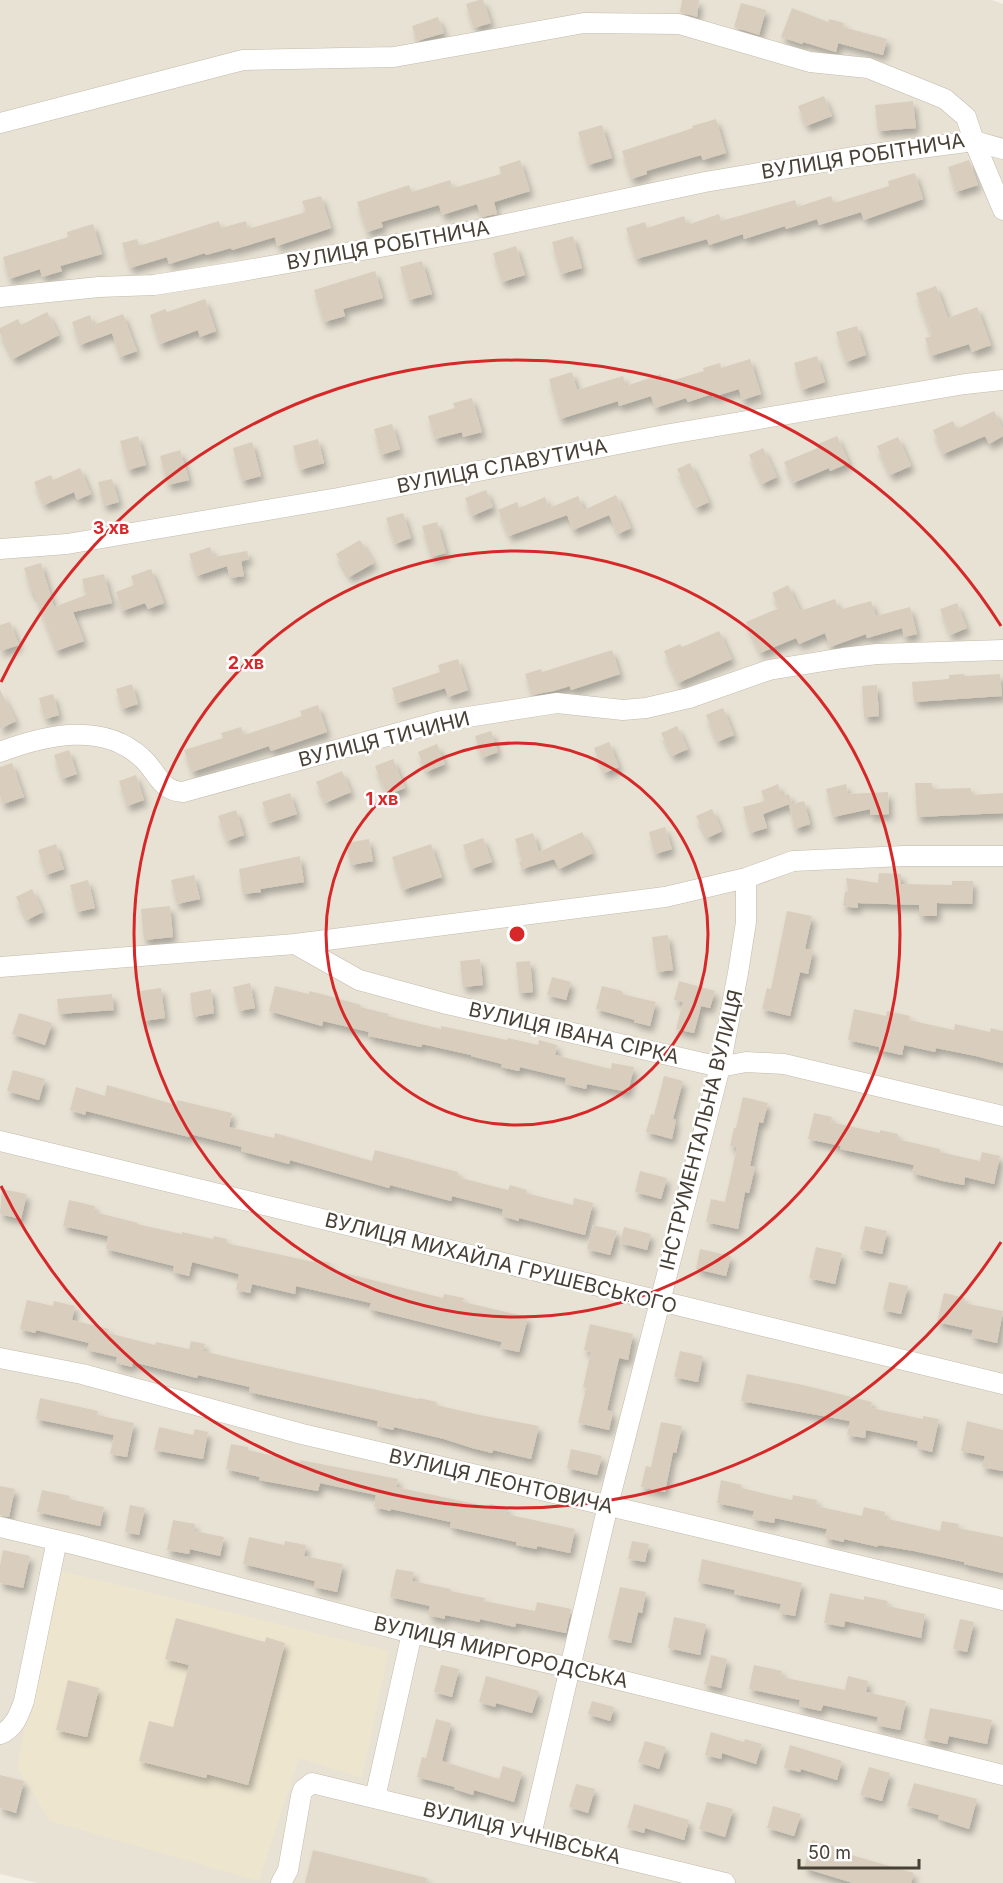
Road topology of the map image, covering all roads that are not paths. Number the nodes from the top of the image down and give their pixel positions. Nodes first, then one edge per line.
1 (0, 123) edge
2 (974, 141) junction
3 (1003, 149) edge
4 (1003, 210) edge
5 (0, 297) edge
6 (1003, 380) edge
7 (0, 549) edge
8 (1003, 650) edge
9 (0, 752) edge
10 (1003, 856) edge
11 (746, 878) junction
12 (295, 944) junction
13 (0, 967) edge
14 (720, 1067) junction
15 (1003, 1116) edge
16 (0, 1141) edge
17 (659, 1301) junction
18 (0, 1358) edge
19 (1003, 1384) edge
20 (608, 1505) junction
21 (0, 1527) edge
22 (57, 1540) junction
23 (1003, 1600) edge
24 (412, 1633) junction
25 (571, 1668) junction
26 (0, 1734) edge
27 (1003, 1775) edge
28 (375, 1798) junction
29 (531, 1835) junction
30 (281, 1883) edge
31 (725, 1883) edge

1 - 2 street, ВУЛИЦЯ РОБІТНИЧА
2 - 3 street
2 - 4 street
2 - 5 street, ВУЛИЦЯ РОБІТНИЧА
6 - 7 street, ВУЛИЦЯ СЛАВУТИЧА
8 - 9 street, ВУЛИЦЯ ТИЧИНИ
10 - 11 street
11 - 12 street
11 - 14 street, ІНСТРУМЕНТАЛЬНА ВУЛИЦЯ
12 - 13 street
12 - 14 street, ВУЛИЦЯ ІВАНА СІРКА
14 - 15 street, ВУЛИЦЯ ІВАНА СІРКА
14 - 17 street, ІНСТРУМЕНТАЛЬНА ВУЛИЦЯ
16 - 17 street, ВУЛИЦЯ МИХАЙЛА ГРУШЕВСЬКОГО
17 - 19 street, ВУЛИЦЯ МИХАЙЛА ГРУШЕВСЬКОГО
17 - 20 street, ІНСТРУМЕНТАЛЬНА ВУЛИЦЯ
18 - 20 street, ВУЛИЦЯ ЛЕОНТОВИЧА
20 - 23 street, ВУЛИЦЯ ЛЕОНТОВИЧА
20 - 25 street, ІНСТРУМЕНТАЛЬНА ВУЛИЦЯ
21 - 22 street, ВУЛИЦЯ МИРГОРОДСЬКА
22 - 24 street, ВУЛИЦЯ МИРГОРОДСЬКА
22 - 26 street
24 - 25 street, ВУЛИЦЯ МИРГОРОДСЬКА
24 - 28 street
25 - 27 street, ВУЛИЦЯ МИРГОРОДСЬКА
25 - 29 street, ІНСТРУМЕНТАЛЬНА ВУЛИЦЯ
28 - 29 street, ВУЛИЦЯ УЧНІВСЬКА
28 - 30 street, ВУЛИЦЯ УЧНІВСЬКА
29 - 31 street, ВУЛИЦЯ УЧНІВСЬКА

